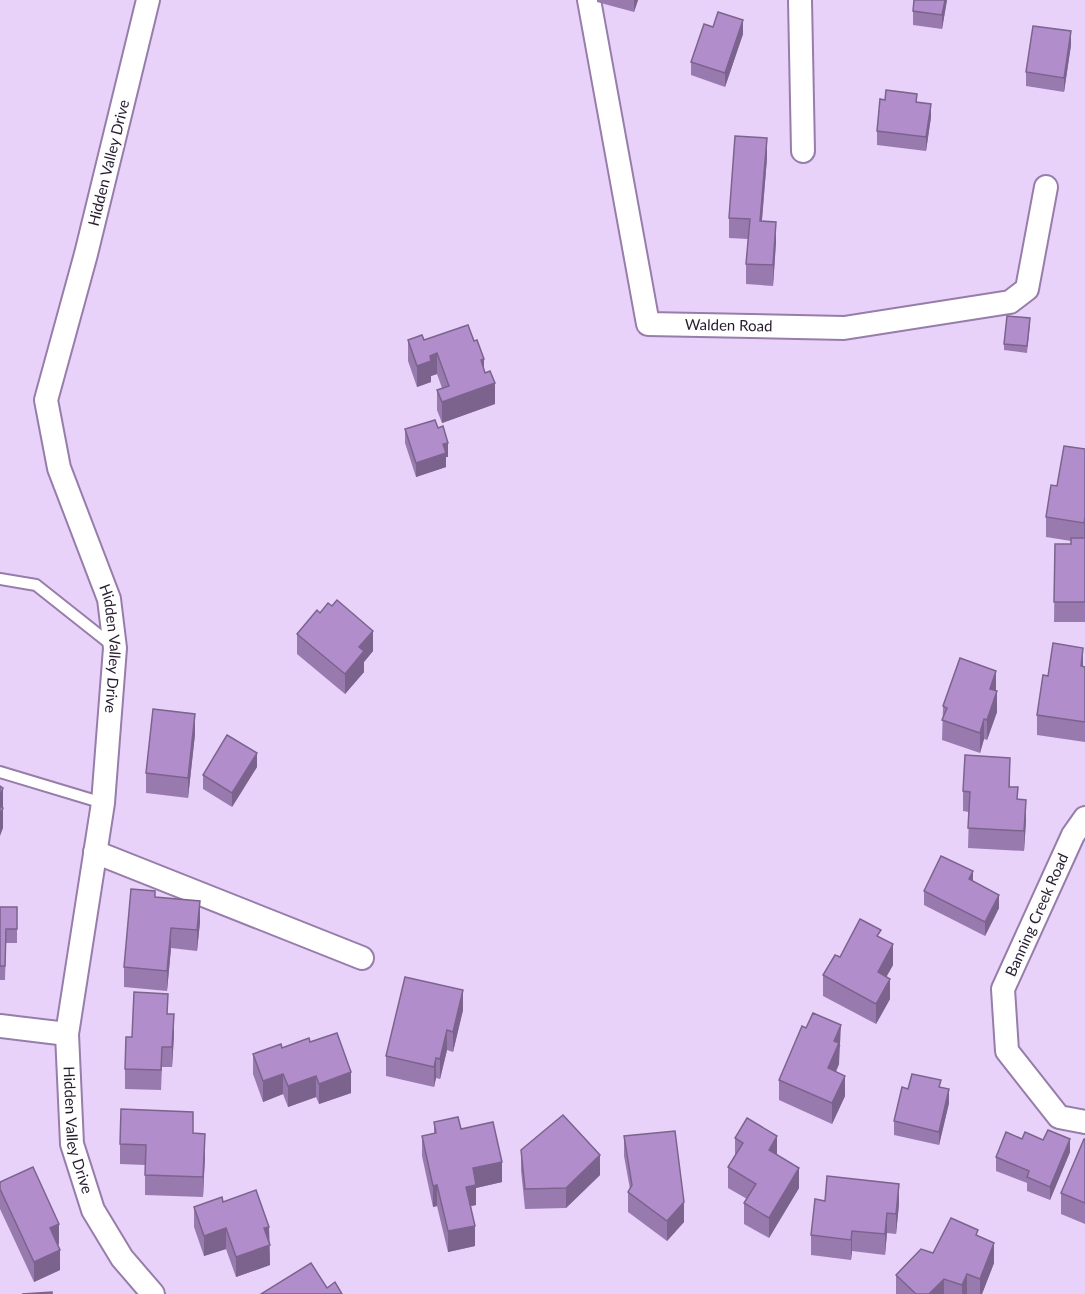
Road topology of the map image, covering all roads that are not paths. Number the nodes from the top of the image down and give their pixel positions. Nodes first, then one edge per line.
1 (148, 0) edge
2 (589, 0) edge
3 (800, 0) edge
4 (803, 151) dead end
5 (1046, 187) dead end
6 (0, 579) edge
7 (116, 648) junction
8 (0, 772) edge
9 (103, 802) junction
10 (1085, 818) edge
11 (95, 852) junction
12 (362, 958) dead end
13 (0, 1026) edge
14 (67, 1034) junction
15 (1085, 1122) edge
16 (153, 1294) edge

1 - 7 street, Hidden Valley Drive
2 - 5 street, Walden Road
3 - 4 street
6 - 7 lane
7 - 9 street, Hidden Valley Drive
8 - 9 lane
9 - 11 street, Hidden Valley Drive
10 - 15 street, Banning Creek Road
11 - 12 street
11 - 14 street, Hidden Valley Drive
13 - 14 street
14 - 16 street, Hidden Valley Drive

